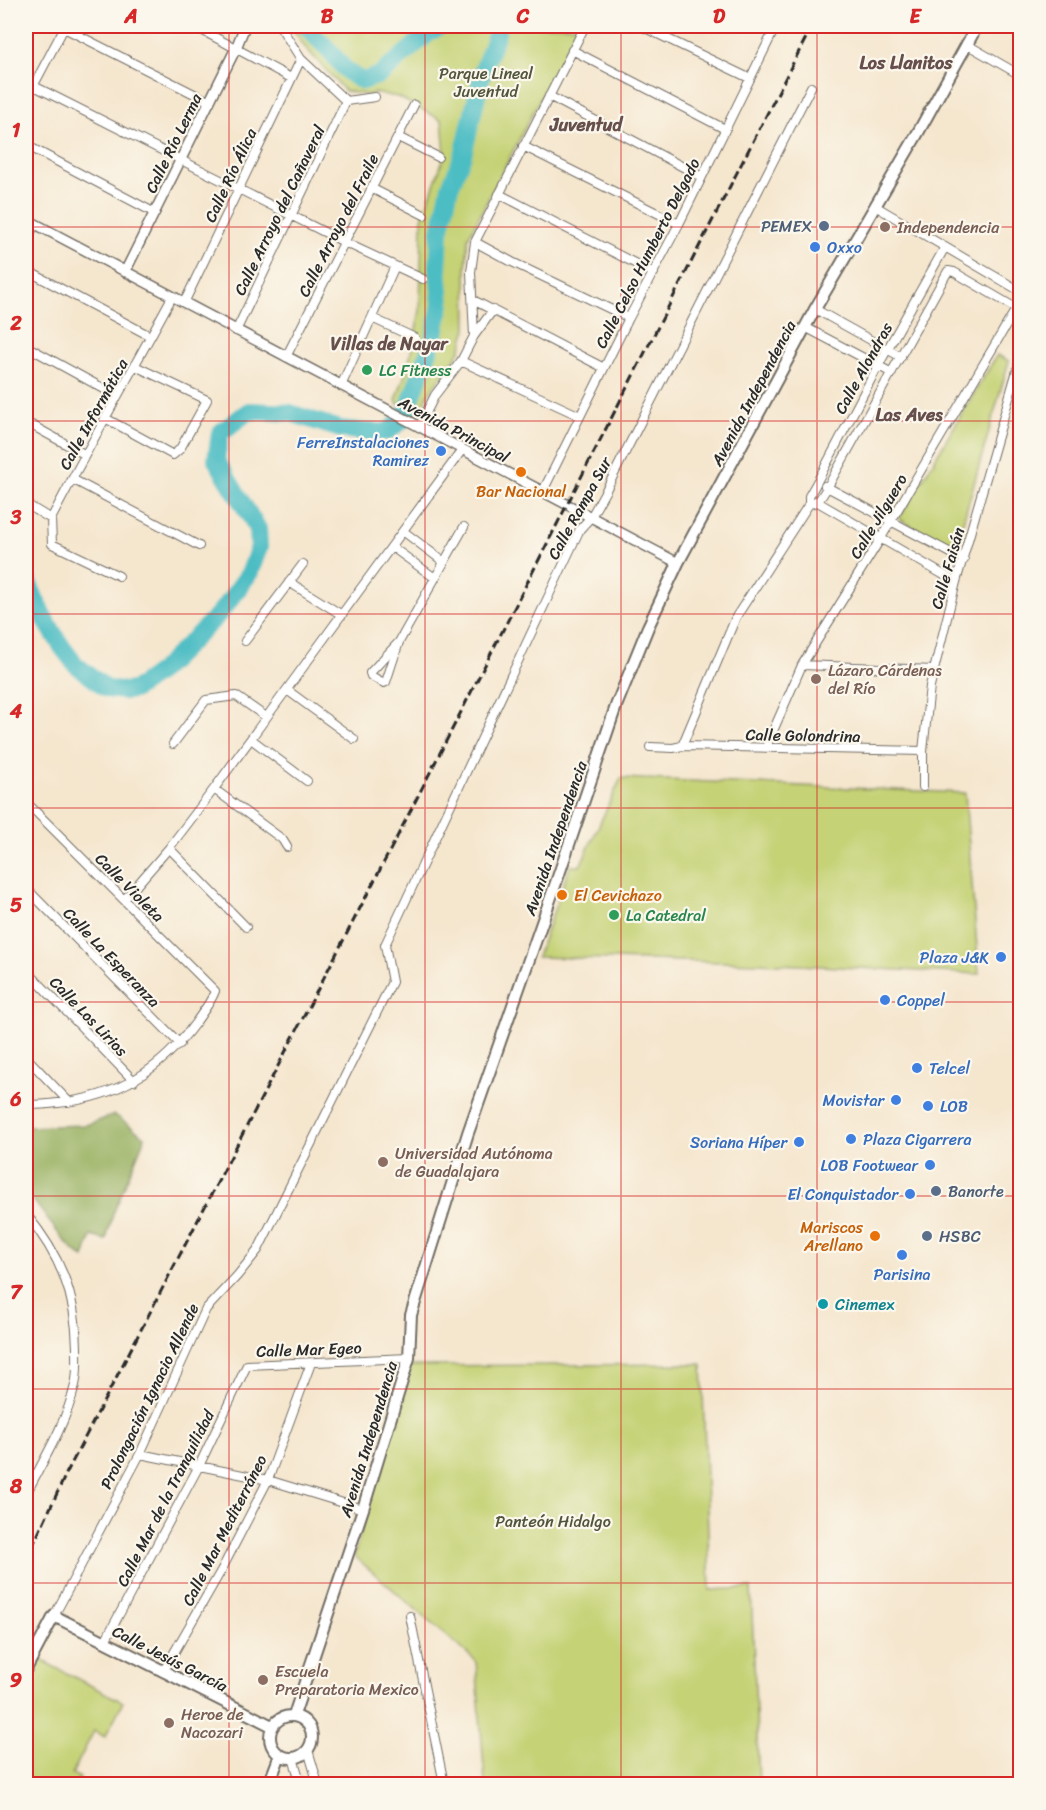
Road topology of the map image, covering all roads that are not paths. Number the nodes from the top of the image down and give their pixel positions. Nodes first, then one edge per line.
1 (194, 26) edge
2 (245, 26) edge
3 (280, 26) edge
4 (585, 26) edge
5 (641, 26) edge
6 (762, 26) edge
7 (977, 26) edge
8 (64, 27) edge
9 (774, 28) edge
10 (966, 44) junction
11 (236, 48) junction
12 (572, 50) junction
13 (301, 59) junction
14 (1020, 75) edge
15 (291, 78) junction
16 (749, 78) junction
17 (29, 83) edge
18 (811, 87) dead end
19 (375, 96) dead end
20 (549, 96) junction
21 (26, 100) edge
22 (346, 101) junction
23 (210, 102) junction
24 (414, 105) dead end
25 (725, 129) junction
26 (398, 137) junction
27 (26, 145) edge
28 (523, 147) junction
29 (438, 157) dead end
30 (181, 160) junction
31 (702, 177) junction
32 (371, 188) junction
33 (238, 189) junction
34 (499, 194) junction
35 (875, 206) junction
36 (155, 213) junction
37 (424, 215) dead end
38 (291, 216) junction
39 (26, 219) edge
40 (35, 224) junction
41 (679, 224) junction
42 (26, 242) edge
43 (344, 242) junction
44 (475, 242) junction
45 (945, 247) junction
46 (395, 266) junction
47 (26, 270) edge
48 (126, 272) junction
49 (654, 273) junction
50 (423, 279) dead end
51 (1020, 291) edge
52 (172, 297) junction
53 (473, 300) junction
54 (184, 303) junction
55 (1019, 307) edge
56 (815, 309) junction
57 (493, 310) junction
58 (372, 318) junction
59 (628, 318) junction
60 (806, 327) junction
61 (236, 331) junction
62 (150, 336) junction
63 (474, 336) junction
64 (415, 338) dead end
65 (26, 346) edge
66 (887, 350) junction
67 (286, 357) junction
68 (901, 357) junction
69 (1020, 360) edge
70 (460, 361) junction
71 (135, 366) junction
72 (878, 366) junction
73 (604, 368) junction
74 (892, 373) junction
75 (341, 386) junction
76 (117, 396) junction
77 (580, 416) junction
78 (105, 418) junction
79 (26, 422) edge
80 (417, 426) junction
81 (462, 450) junction
82 (84, 454) junction
83 (72, 479) junction
84 (816, 482) junction
85 (827, 488) junction
86 (542, 493) junction
87 (809, 500) junction
88 (818, 502) junction
89 (26, 504) edge
90 (591, 517) junction
91 (51, 519) junction
92 (891, 521) junction
93 (464, 527) dead end
94 (403, 531) junction
95 (881, 538) junction
96 (199, 546) dead end
97 (392, 547) junction
98 (964, 560) junction
99 (444, 562) junction
100 (678, 563) junction
101 (303, 564) dead end
102 (119, 576) dead end
103 (435, 578) junction
104 (289, 582) junction
105 (956, 582) junction
106 (342, 615) junction
107 (245, 641) dead end
108 (399, 642) junction
109 (802, 665) junction
110 (934, 670) junction
111 (287, 690) junction
112 (266, 717) junction
113 (251, 739) junction
114 (354, 739) dead end
115 (173, 744) dead end
116 (682, 746) junction
117 (651, 747) dead end
118 (766, 747) junction
119 (923, 751) junction
120 (307, 781) dead end
121 (923, 787) dead end
122 (214, 789) junction
123 (26, 802) edge
124 (287, 847) dead end
125 (169, 849) junction
126 (26, 888) edge
127 (124, 900) junction
128 (246, 927) dead end
129 (26, 970) edge
130 (392, 982) joint
131 (180, 1044) junction
132 (26, 1057) edge
133 (134, 1081) junction
134 (69, 1102) junction
135 (26, 1104) edge
136 (26, 1214) edge
137 (409, 1358) junction
138 (311, 1363) junction
139 (247, 1365) joint
140 (140, 1454) junction
141 (199, 1466) junction
142 (268, 1480) junction
143 (26, 1494) edge
144 (363, 1509) junction
145 (54, 1616) junction
146 (410, 1616) dead end
147 (105, 1641) junction
148 (26, 1669) edge
149 (163, 1672) junction
150 (294, 1715) junction
151 (272, 1726) junction
152 (308, 1750) junction
153 (280, 1755) junction
154 (293, 1758) junction
155 (268, 1785) edge
156 (301, 1785) edge
157 (318, 1785) edge
158 (444, 1785) edge

1 - 11 street
2 - 11 street, Calle Río Lerma
3 - 13 street
4 - 12 street
5 - 16 street
6 - 9 street
7 - 10 main road, Avenida Independencia
8 - 17 street
8 - 23 street
9 - 16 street, Calle Celso Humberto Delgado
10 - 14 street
10 - 35 main road, Avenida Independencia
11 - 15 street
11 - 23 street, Calle Río Lerma
12 - 20 street
12 - 25 street
13 - 15 street, Calle Río Álica
13 - 22 street
15 - 33 street, Calle Río Álica
16 - 25 street, Calle Celso Humberto Delgado
17 - 21 street
17 - 30 street
18 - 90 street, Calle Rampa Sur
19 - 22 street
20 - 28 street
20 - 31 street
22 - 38 street, Calle Arroyo del Cañaveral
23 - 30 street, Calle Río Lerma
24 - 26 street, Calle Arroyo del Fraile
25 - 31 street, Calle Celso Humberto Delgado
26 - 29 street
26 - 32 street, Calle Arroyo del Fraile
27 - 36 street
28 - 34 street
28 - 41 street
30 - 33 street
30 - 36 street, Calle Río Lerma
31 - 41 street, Calle Celso Humberto Delgado
32 - 37 street
32 - 43 street, Calle Arroyo del Fraile
33 - 38 street
33 - 54 street, Calle Río Álica
34 - 44 street
34 - 49 street
35 - 45 street
35 - 56 main road, Avenida Independencia
36 - 48 street, Calle Río Lerma
38 - 43 street
38 - 61 street, Calle Arroyo del Cañaveral
39 - 40 street, Avenida Principal
40 - 42 street
40 - 48 street, Avenida Principal
41 - 49 street, Calle Celso Humberto Delgado
43 - 46 street
43 - 67 street, Calle Arroyo del Fraile
44 - 53 street
44 - 59 street
45 - 51 street
45 - 66 street, Calle Alondras
46 - 50 street
46 - 58 street
47 - 62 street
48 - 52 street, Avenida Principal
49 - 59 street, Calle Celso Humberto Delgado
52 - 54 street, Avenida Principal
52 - 62 street, Calle Informática
53 - 57 street
53 - 63 street
54 - 61 street, Avenida Principal
55 - 68 street, Calle Alondras
55 - 92 street, Calle Jilguero
56 - 60 main road, Avenida Independencia
56 - 66 street
57 - 63 street
57 - 73 street
58 - 64 street
58 - 75 street
59 - 73 street, Calle Celso Humberto Delgado
60 - 72 street
60 - 100 main road, Avenida Independencia
61 - 67 street, Avenida Principal
62 - 71 street, Calle Informática
63 - 70 street
65 - 76 street
66 - 68 street
66 - 72 street, Calle Alondras
67 - 75 street, Avenida Principal
68 - 74 street, Calle Alondras
69 - 98 street, Calle Faisán
70 - 77 street
70 - 80 street
71 - 76 street, Calle Informática
71 - 78 street
72 - 74 street
72 - 84 street, Calle Alondras
73 - 77 street, Calle Celso Humberto Delgado
74 - 85 street, Calle Alondras
75 - 80 street, Avenida Principal
76 - 78 street, Calle Informática
77 - 86 street, Calle Celso Humberto Delgado
78 - 82 street, Calle Informática
79 - 82 street
80 - 81 street, Avenida Principal
81 - 86 street, Avenida Principal
81 - 94 street
82 - 83 street, Calle Informática
83 - 91 street, Calle Informática
83 - 96 street
84 - 85 street
84 - 87 street, Calle Alondras
85 - 88 street, Calle Alondras
85 - 92 street
86 - 90 street, Avenida Principal
87 - 88 street
87 - 116 street, Calle Alondras
88 - 95 street
89 - 91 street
90 - 100 street, Avenida Principal
90 - 130 street, Calle Rampa Sur
91 - 102 street
92 - 95 street, Calle Jilguero
92 - 98 street
93 - 99 street
94 - 97 street
94 - 99 street
95 - 105 street
95 - 109 street, Calle Jilguero
97 - 103 street
97 - 106 street
98 - 105 street, Calle Faisán
99 - 103 street
100 - 137 main road, Avenida Independencia
101 - 104 street
103 - 108 street
104 - 106 street
104 - 107 street
105 - 110 street, Calle Faisán
106 - 111 street
108 - 108 street
109 - 110 street
109 - 118 street, Calle Jilguero
110 - 119 street, Calle Faisán
111 - 112 street
111 - 114 street
112 - 113 street
112 - 115 street
113 - 120 street
113 - 122 street
116 - 117 street, Calle Golondrina
116 - 118 street, Calle Golondrina
118 - 119 street, Calle Golondrina
119 - 121 street, Calle Faisán
122 - 124 street
122 - 125 street
123 - 127 street, Calle Violeta
125 - 127 street
125 - 128 street
126 - 131 street, Calle La Esperanza
127 - 131 street, Calle Violeta
129 - 133 street, Calle Los Lirios
130 - 140 street, Prolongación Ignacio Allende
131 - 133 street
132 - 134 street
133 - 134 street
134 - 135 street
136 - 143 street
137 - 138 street, Calle Mar Egeo
137 - 144 main road, Avenida Independencia
138 - 139 street, Calle Mar Egeo
138 - 142 street, Calle Mar Mediterráneo
139 - 141 street, Calle Mar de la Tranquilidad
140 - 141 street
140 - 145 street, Prolongación Ignacio Allende
141 - 142 street
141 - 147 street, Calle Mar de la Tranquilidad
142 - 144 street
142 - 149 street, Calle Mar Mediterráneo
144 - 150 main road, Avenida Independencia
145 - 147 main road, Calle Jesús García
145 - 148 main road, Prolongación Ignacio Allende
146 - 158 street
147 - 149 main road, Calle Jesús García
149 - 151 main road, Calle Jesús García
150 - 151 main road
150 - 152 main road
151 - 153 main road
152 - 154 main road
152 - 157 street
153 - 154 main road
153 - 155 main road
154 - 156 street

